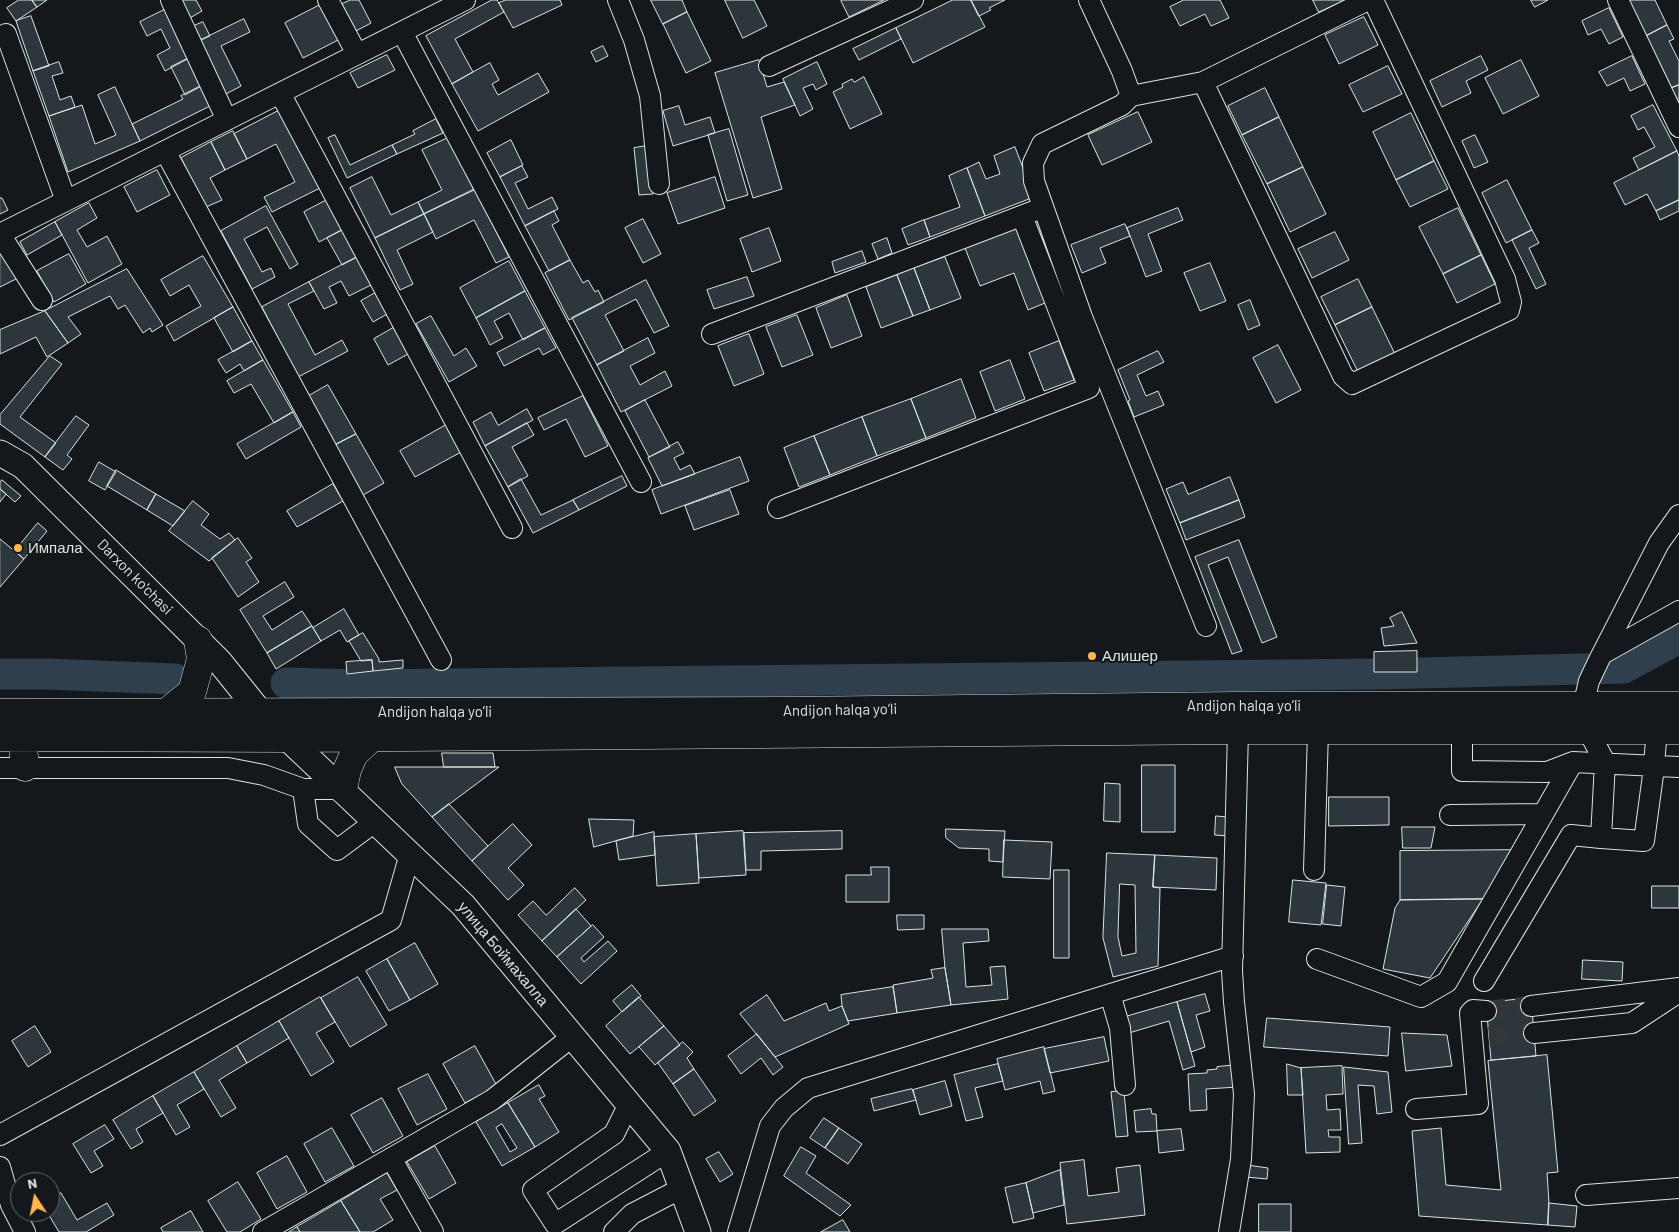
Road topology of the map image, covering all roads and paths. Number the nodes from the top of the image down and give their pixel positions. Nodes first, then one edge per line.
1 (171, 0) edge
2 (328, 0) edge
3 (465, 0) edge
4 (618, 0) edge
5 (913, 0) edge
6 (1089, 0) edge
7 (1368, 0) edge
8 (1373, 0) edge
9 (1618, 0) edge
10 (402, 32) junction
11 (6, 34) dead end
12 (357, 54) junction
13 (769, 66) dead end
14 (1203, 82) junction
15 (280, 93) junction
16 (1131, 96) junction
17 (227, 120) junction
18 (1679, 127) edge
19 (165, 151) junction
20 (659, 184) dead end
21 (66, 201) junction
22 (1043, 208) junction
23 (1022, 216) junction
24 (0, 234) edge
25 (42, 300) dead end
26 (712, 334) dead end
27 (0, 453) edge
28 (641, 482) dead end
29 (778, 508) dead end
30 (1679, 515) edge
31 (512, 528) dead end
32 (1679, 611) edge
33 (1206, 626) dead end
34 (198, 640) junction
35 (1601, 657) junction
36 (441, 660) dead end
37 (1586, 706) junction
38 (1679, 706) edge
39 (167, 712) junction
40 (260, 712) junction
41 (7, 721) edge
42 (1238, 730) junction
43 (1318, 730) junction
44 (1462, 730) junction
45 (1668, 730) edge
46 (372, 737) junction
47 (288, 738) junction
48 (1573, 762) junction
49 (1605, 762) junction
50 (1654, 765) junction
51 (1679, 767) edge
52 (12, 768) edge
53 (303, 789) junction
54 (343, 789) junction
55 (1543, 814) junction
56 (1450, 815) dead end
57 (376, 821) junction
58 (1601, 838) junction
59 (410, 854) junction
60 (1314, 870) dead end
61 (1233, 956) junction
62 (1317, 959) dead end
63 (1484, 981) dead end
64 (1679, 990) edge
65 (1110, 994) junction
66 (1531, 1006) tunnel mouth
67 (1486, 1011) tunnel mouth
68 (1534, 1033) tunnel mouth
69 (572, 1036) junction
70 (1125, 1086) dead end
71 (629, 1104) junction
72 (1416, 1109) dead end
73 (0, 1135) edge
74 (668, 1151) junction
75 (391, 1158) junction
76 (0, 1167) edge
77 (682, 1188) junction
78 (1679, 1188) edge
79 (1586, 1195) dead end
80 (25, 1232) edge
81 (263, 1232) edge
82 (433, 1232) edge
83 (614, 1232) edge
84 (698, 1232) edge
85 (738, 1232) edge
86 (1229, 1232) edge

1 - 17 street
2 - 12 street
3 - 10 street
4 - 20 street
5 - 13 street
6 - 16 street
7 - 14 street
8 - 14 street
9 - 18 street
10 - 12 street
10 - 28 street
11 - 21 street
12 - 15 street
14 - 16 street
15 - 17 street
15 - 31 street
16 - 22 street
17 - 19 street
19 - 21 street
19 - 36 street
21 - 24 street
22 - 23 street
22 - 33 street
23 - 26 street
23 - 29 street
24 - 25 street
27 - 34 main road, Darxon ko'chasi
30 - 35 street
32 - 35 street
34 - 39 highway
34 - 40 main road, Darxon ko'chasi
35 - 37 street
37 - 38 highway, Andijon halqa yo‘li
37 - 40 highway, Andijon halqa yo‘li
37 - 44 highway, Andijon halqa yo‘li
37 - 45 highway, Andijon halqa yo‘li
37 - 49 street
39 - 40 highway, Andijon halqa yo‘li
39 - 41 highway, Andijon halqa yo‘li
40 - 47 main road, улица Боймахалла
41 - 47 highway, Andijon halqa yo‘li
41 - 52 highway
42 - 43 highway, Andijon halqa yo‘li
42 - 46 highway, Andijon halqa yo‘li
42 - 61 street
43 - 44 highway, Andijon halqa yo‘li
43 - 60 street
44 - 48 street
45 - 50 street
46 - 47 highway, Andijon halqa yo‘li
46 - 54 highway
47 - 54 main road, улица Боймахалла
48 - 49 street
48 - 55 street
49 - 50 street
49 - 58 street
50 - 51 street
50 - 58 street
52 - 53 street
53 - 54 street
53 - 57 street
54 - 57 main road, улица Боймахалла
55 - 56 street
55 - 62 street
57 - 59 main road, улица Боймахалла
58 - 63 street
59 - 69 main road, улица Боймахалла
59 - 73 street
61 - 65 street
61 - 86 street
64 - 66 street
64 - 68 street
65 - 70 street
65 - 85 street
67 - 72 street
69 - 71 main road, улица Боймахалла
69 - 75 street
71 - 74 main road, улица Боймахалла
71 - 74 street
74 - 77 main road, улица Боймахалла
75 - 81 street
75 - 82 street
76 - 80 street
77 - 83 street
77 - 84 main road, улица Боймахалла
78 - 79 street

